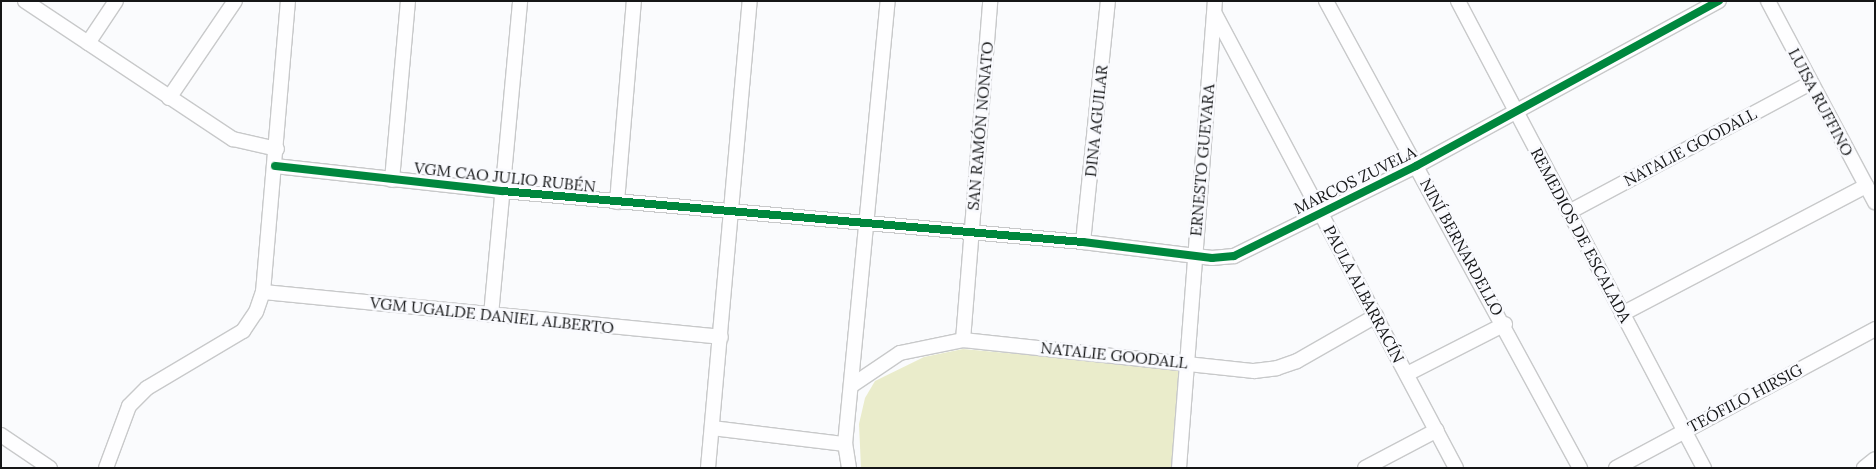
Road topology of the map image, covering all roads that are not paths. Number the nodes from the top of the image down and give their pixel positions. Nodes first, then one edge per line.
1 (25, 1) edge
2 (116, 1) edge
3 (235, 1) edge
4 (288, 1) edge
5 (408, 1) edge
6 (520, 1) edge
7 (634, 1) edge
8 (750, 1) edge
9 (888, 1) edge
10 (990, 1) edge
11 (1108, 1) edge
12 (1326, 1) edge
13 (1720, 1) edge
14 (1768, 1) edge
15 (1461, 2) edge
16 (1215, 8) edge
17 (88, 43) junction
18 (1811, 83) junction
19 (170, 98) junction
20 (1515, 110) junction
21 (277, 149) junction
22 (275, 166) junction
23 (1416, 166) junction
24 (392, 180) junction
25 (1866, 186) junction
26 (502, 191) junction
27 (617, 202) junction
28 (1875, 202) edge
29 (733, 211) junction
30 (1569, 212) junction
31 (1320, 213) junction
32 (866, 223) junction
33 (972, 234) junction
34 (1084, 242) junction
35 (1194, 255) junction
36 (263, 292) junction
37 (1622, 314) junction
38 (491, 315) junction
39 (1376, 316) junction
40 (1505, 324) junction
41 (1875, 330) edge
42 (721, 337) junction
43 (963, 340) junction
44 (1188, 363) junction
45 (1407, 374) junction
46 (851, 386) junction
47 (712, 428) junction
48 (1436, 430) junction
49 (1684, 431) junction
50 (1, 435) edge
51 (844, 444) junction
52 (1875, 459) edge
53 (50, 468) edge
54 (106, 468) edge
55 (708, 468) edge
56 (849, 468) edge
57 (1179, 468) edge
58 (1365, 468) edge
59 (1456, 468) edge
60 (1580, 468) edge
61 (1616, 468) edge
62 (1704, 468) edge
63 (1864, 468) edge

1 - 17 street
2 - 17 street
3 - 19 street
4 - 21 street
5 - 24 street
6 - 26 street
7 - 27 street
8 - 29 street
9 - 32 street
10 - 33 street, SAN RAMÓN NONATO
11 - 34 street, DINA AGUILAR
12 - 23 street, NINÍ BERNARDELLO
13 - 20 street, MARCOS ZUVELA
14 - 18 street, LUISA RUFFINO
15 - 20 street, REMEDIOS DE ESCALADA
16 - 31 street, PAULA ALBARRACÍN
16 - 35 street, ERNESTO GUEVARA
17 - 19 street
18 - 25 street, LUISA RUFFINO
18 - 30 street, NATALIE GOODALL
19 - 21 street
20 - 23 street, MARCOS ZUVELA
20 - 30 street, REMEDIOS DE ESCALADA
21 - 22 street
22 - 24 street, VGM CAO JULIO RUBÉN
22 - 36 street
23 - 31 street, MARCOS ZUVELA
23 - 40 street, NINÍ BERNARDELLO
24 - 26 street, VGM CAO JULIO RUBÉN
25 - 28 street, LUISA RUFFINO
25 - 37 street
26 - 27 street, VGM CAO JULIO RUBÉN
26 - 38 street
27 - 29 street, VGM CAO JULIO RUBÉN
29 - 32 street, VGM CAO JULIO RUBÉN
29 - 42 street
30 - 37 street, REMEDIOS DE ESCALADA
31 - 35 street, MARCOS ZUVELA
31 - 39 street, PAULA ALBARRACÍN
32 - 33 street, MARCOS ZUVELA
32 - 46 street
33 - 34 street, MARCOS ZUVELA
33 - 43 street, SAN RAMÓN NONATO
34 - 35 street, MARCOS ZUVELA
35 - 44 street, ERNESTO GUEVARA
36 - 38 street, VGM UGALDE DANIEL ALBERTO
36 - 54 street
37 - 49 street, REMEDIOS DE ESCALADA
38 - 42 street, VGM UGALDE DANIEL ALBERTO
39 - 44 street, NATALIE GOODALL
39 - 45 street, PAULA ALBARRACÍN
40 - 45 street
40 - 60 street, NINÍ BERNARDELLO
41 - 49 street, TEÓFILO HIRSIG
42 - 47 street
43 - 44 street, NATALIE GOODALL
43 - 46 street, NATALIE GOODALL
44 - 57 street, ERNESTO GUEVARA
45 - 48 street, PAULA ALBARRACÍN
46 - 51 street
47 - 51 street
47 - 55 street
48 - 58 street
48 - 59 street, PAULA ALBARRACÍN
49 - 61 street, TEÓFILO HIRSIG
49 - 62 street, REMEDIOS DE ESCALADA
50 - 53 street
51 - 56 street
52 - 63 street

